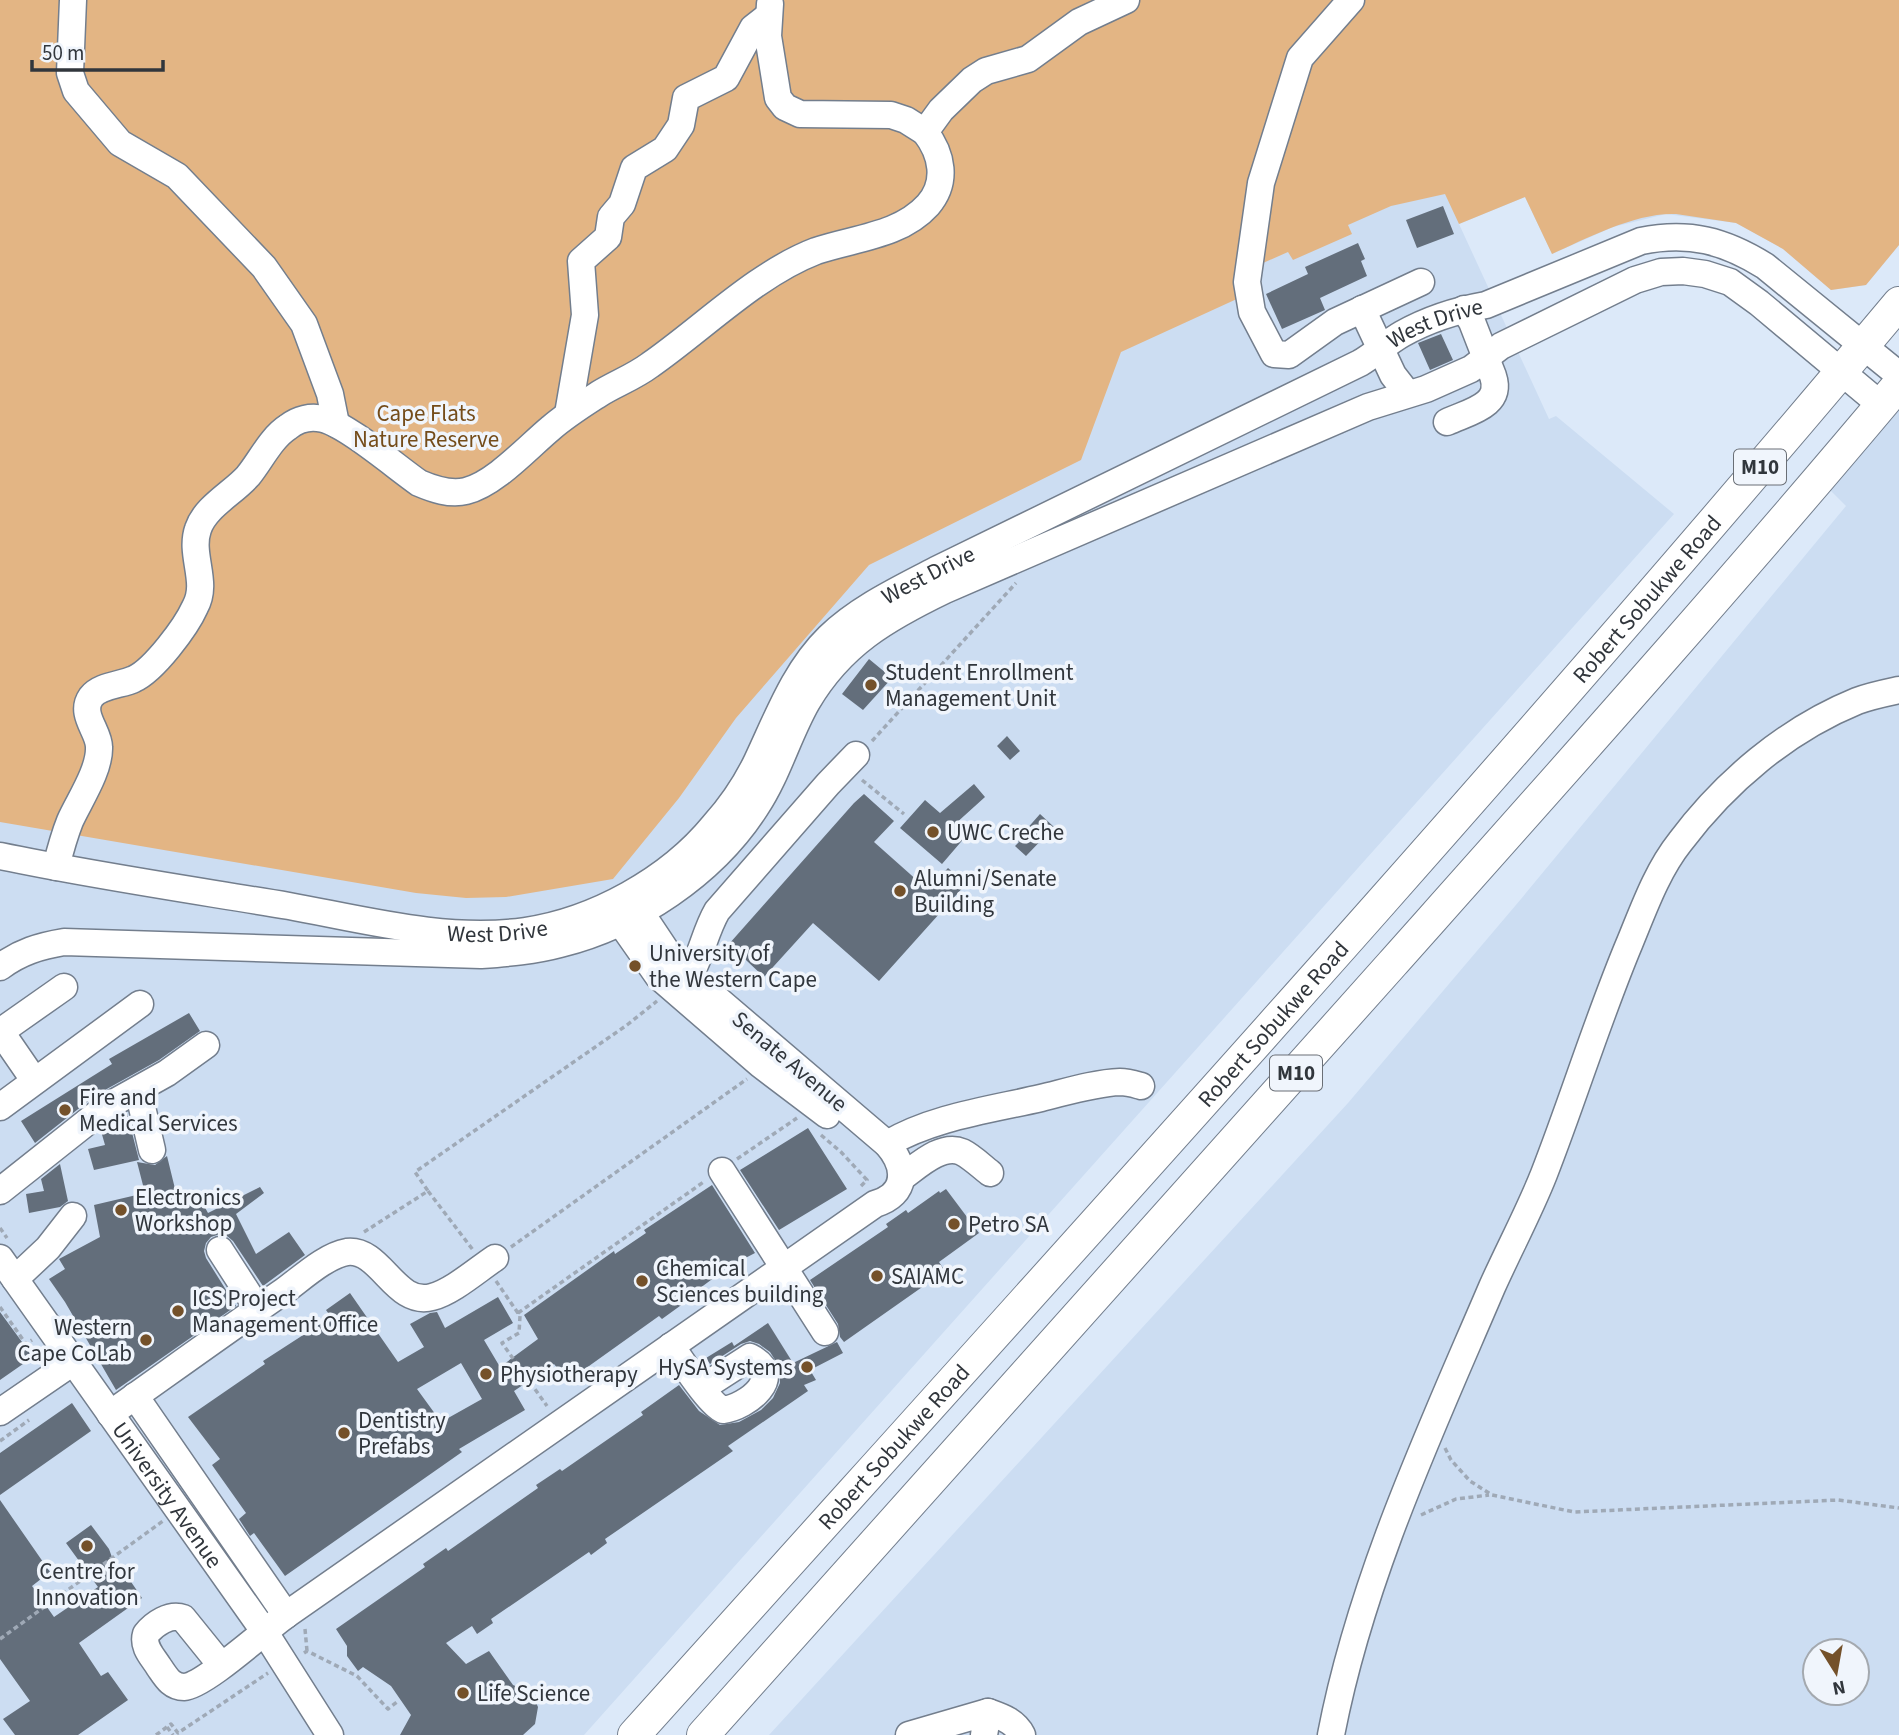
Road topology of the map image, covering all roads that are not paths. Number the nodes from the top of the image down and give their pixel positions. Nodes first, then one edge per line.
1 (73, 0) edge
2 (1126, 0) edge
3 (1351, 0) edge
4 (770, 9) edge
5 (925, 132) junction
6 (1571, 269) junction
7 (1421, 282) dead end
8 (1899, 303) edge
9 (1587, 304) junction
10 (1362, 309) junction
11 (1464, 309) junction
12 (1863, 345) junction
13 (1381, 350) junction
14 (1487, 357) junction
15 (1840, 372) junction
16 (1899, 375) edge
17 (1407, 393) junction
18 (1890, 394) edge
19 (568, 414) junction
20 (1447, 422) dead end
21 (336, 424) junction
22 (1899, 690) edge
23 (863, 749) road end
24 (0, 856) edge
25 (56, 867) junction
26 (624, 908) junction
27 (0, 967) edge
28 (64, 987) dead end
29 (677, 989) junction
30 (141, 1004) dead end
31 (0, 1032) edge
32 (206, 1045) dead end
33 (34, 1080) junction
34 (1141, 1086) dead end
35 (138, 1090) junction
36 (795, 1090) junction
37 (0, 1107) edge
38 (887, 1144) junction
39 (152, 1150) dead end
40 (725, 1168) road end
41 (990, 1173) dead end
42 (0, 1191) edge
43 (880, 1193) junction
44 (73, 1216) dead end
45 (220, 1250) dead end
46 (0, 1258) edge
47 (489, 1261) road end
48 (785, 1267) junction
49 (15, 1279) junction
50 (258, 1309) junction
51 (825, 1332) dead end
52 (671, 1346) junction
53 (73, 1362) junction
54 (702, 1388) dead end
55 (135, 1396) junction
56 (0, 1412) edge
57 (110, 1414) junction
58 (286, 1615) junction
59 (257, 1636) junction
60 (220, 1665) dead end
61 (986, 1723) edge
62 (912, 1734) edge
63 (330, 1735) edge
64 (634, 1735) edge
65 (703, 1735) edge
66 (1022, 1735) edge
67 (1331, 1735) edge

1 - 21 lane
2 - 5 lane
3 - 10 lane
4 - 5 lane
4 - 19 lane
5 - 19 lane
6 - 9 lane
6 - 11 lane, West Drive
6 - 12 lane, West Drive
7 - 10 lane
8 - 12 main road, Robert Sobukwe Road / M10
9 - 14 lane, West Drive
9 - 15 lane, West Drive
10 - 13 lane
11 - 13 lane, West Drive
11 - 14 lane
12 - 15 main road, Robert Sobukwe Road / M10
12 - 16 lane, West Drive
13 - 17 lane
13 - 26 lane, West Drive
14 - 17 lane, West Drive
14 - 20 lane
15 - 18 lane, West Drive
15 - 64 main road, Robert Sobukwe Road / M10
17 - 26 lane, West Drive
18 - 65 main road, M10
19 - 21 lane
21 - 25 lane
22 - 67 lane
23 - 29 lane
24 - 25 lane, West Drive
25 - 26 lane, West Drive
26 - 27 lane, West Drive
26 - 29 lane, Senate Avenue
28 - 31 lane
29 - 36 lane, Senate Avenue
29 - 36 lane, Senate Avenue
30 - 33 lane
31 - 33 lane
32 - 35 lane
33 - 37 lane
34 - 38 lane
35 - 39 lane
35 - 42 lane
36 - 38 lane, Senate Avenue
36 - 43 lane, Senate Avenue
38 - 43 lane, Senate Avenue
40 - 48 lane
41 - 43 lane
43 - 48 lane
44 - 49 lane
45 - 50 lane
46 - 49 lane, University Avenue
47 - 50 lane
48 - 51 lane
48 - 52 lane
49 - 53 lane, University Avenue
50 - 55 lane
52 - 54 lane
52 - 58 lane
53 - 56 lane
53 - 57 lane, University Avenue
55 - 57 lane
55 - 58 lane
57 - 59 lane, University Avenue
58 - 59 lane
59 - 60 lane
59 - 63 lane, University Avenue
61 - 62 lane
61 - 66 lane

